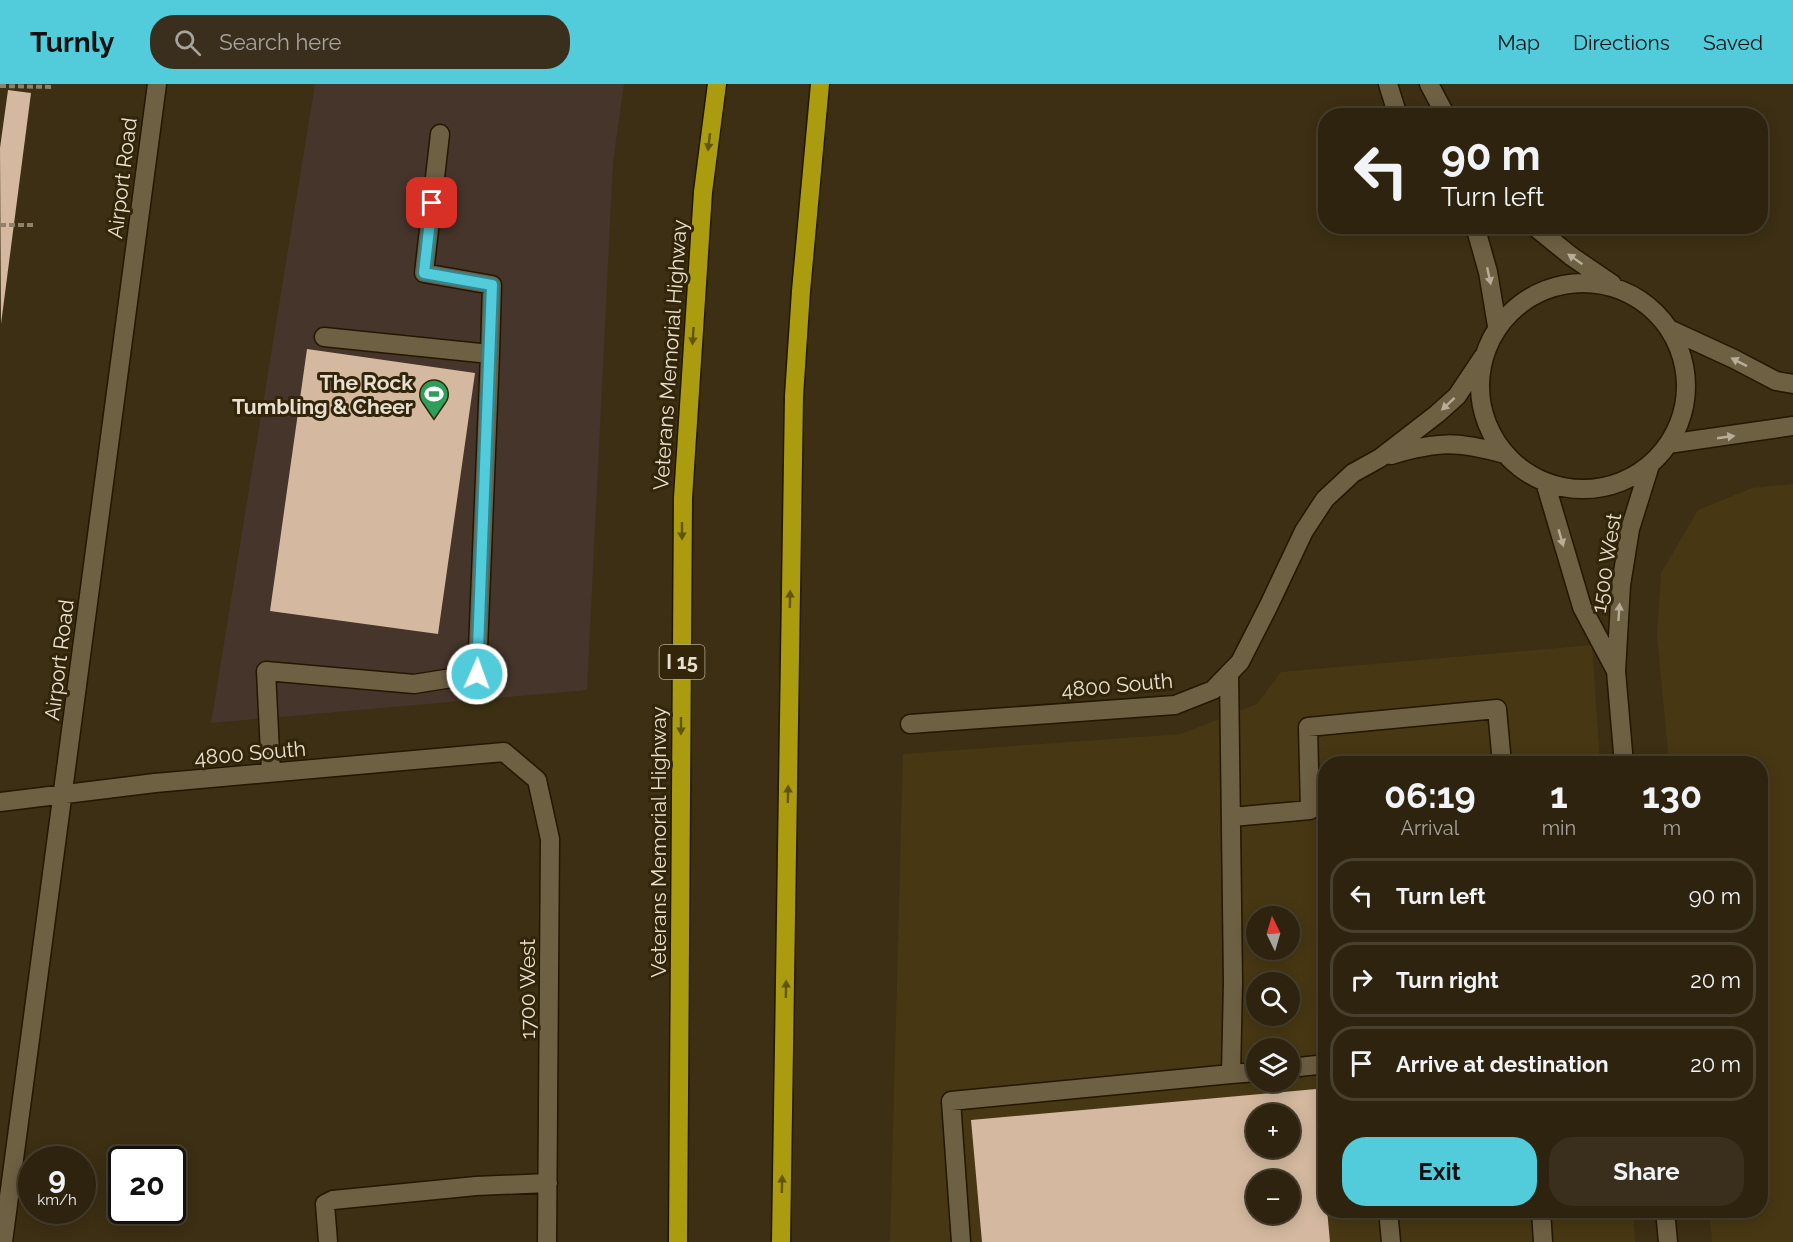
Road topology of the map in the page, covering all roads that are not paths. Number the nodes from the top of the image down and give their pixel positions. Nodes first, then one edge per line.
1 (157, 84) edge
2 (717, 84) edge
3 (820, 84) edge
4 (1388, 84) edge
5 (1429, 84) edge
6 (1396, 108) edge
7 (1442, 108) edge
8 (441, 134) dead end
9 (1477, 234) edge
10 (1544, 234) edge
11 (1619, 288) junction
12 (1497, 326) junction
13 (1671, 330) junction
14 (324, 338) dead end
15 (490, 354) junction
16 (1483, 357) junction
17 (1793, 384) edge
18 (1793, 426) edge
19 (1668, 444) junction
20 (1505, 454) junction
21 (1380, 458) junction
22 (1650, 465) junction
23 (1545, 482) junction
24 (1616, 671) junction
25 (1229, 673) junction
26 (910, 724) dead end
27 (504, 752) joint
28 (1501, 756) edge
29 (1623, 756) edge
30 (272, 773) junction
31 (64, 796) junction
32 (0, 802) edge
33 (1232, 817) junction
34 (1318, 1065) edge
35 (1300, 1067) edge
36 (1246, 1073) edge
37 (1231, 1074) junction
38 (548, 1183) junction
39 (1389, 1218) edge
40 (1542, 1218) edge
41 (1666, 1218) edge
42 (3, 1242) edge
43 (328, 1242) edge
44 (548, 1242) edge
45 (678, 1242) edge
46 (781, 1242) edge
47 (961, 1242) edge
48 (1391, 1242) edge
49 (1544, 1242) edge
50 (1668, 1242) edge

1 - 31 street, Airport Road
2 -> 45 highway, Veterans Memorial Highway / I 15
46 -> 3 highway
4 - 6 street
5 - 7 street
8 - 15 street
9 -> 12 street
11 -> 10 street
11 - 12 street
11 - 13 street
12 - 16 street
17 -> 13 street
13 - 19 street
14 - 15 street
15 - 30 street
16 - 20 street
16 -> 21 street, 4800 South
19 -> 18 street
19 - 22 street
20 - 21 street, 4800 South
20 - 23 street
21 - 25 street, 4800 South
22 - 23 street
24 -> 22 street, 1500 West
23 -> 24 street, 1500 West
24 - 29 street, 1500 West
25 - 26 street, 4800 South
25 - 33 street
27 - 30 street, 4800 South
27 - 38 street, 1700 West
28 - 33 street
30 - 31 street, 4800 South
31 - 32 street, 4800 South
31 - 42 street, Airport Road
33 - 37 street
34 - 35 street
36 - 37 street
37 - 47 street
38 - 43 street
38 - 44 street, 1700 West
39 - 48 street
40 - 49 street
41 - 50 street

